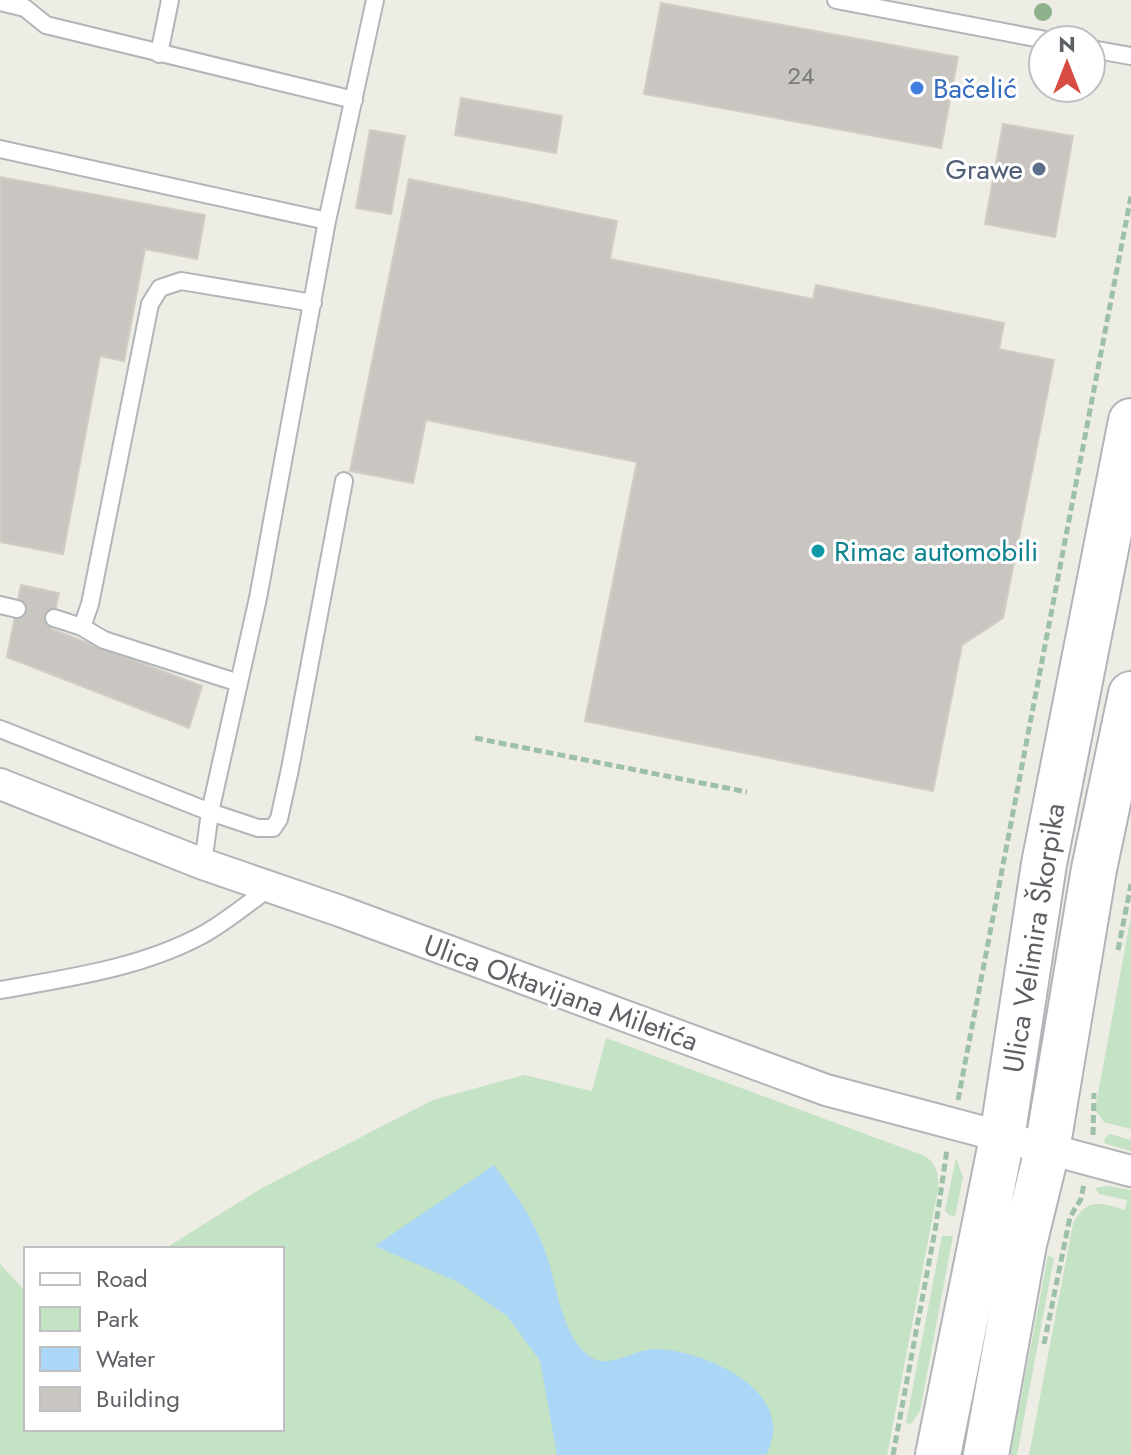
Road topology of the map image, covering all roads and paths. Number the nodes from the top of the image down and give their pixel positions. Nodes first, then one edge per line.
1 (170, 0) edge
2 (375, 0) edge
3 (836, 0) edge
4 (0, 2) edge
5 (1027, 36) edge
6 (1107, 52) edge
7 (159, 54) junction
8 (1131, 56) edge
9 (354, 100) junction
10 (0, 149) edge
11 (1131, 196) edge
12 (327, 221) junction
13 (313, 303) junction
14 (1131, 421) edge
15 (344, 481) dead end
16 (54, 618) dead end
17 (82, 627) junction
18 (239, 683) junction
19 (1131, 694) edge
20 (0, 729) edge
21 (475, 738) dead end
22 (0, 784) edge
23 (747, 792) dead end
24 (210, 812) junction
25 (203, 864) junction
26 (270, 887) junction
27 (0, 990) edge
28 (1094, 1084) dead end
29 (960, 1089) dead end
30 (1093, 1135) dead end
31 (1002, 1138) junction
32 (947, 1147) dead end
33 (1047, 1150) junction
34 (1131, 1171) edge
35 (1081, 1199) dead end
36 (1060, 1262) dead end
37 (893, 1455) edge
38 (938, 1455) edge
39 (986, 1455) edge

1 - 7 lane
2 - 9 lane
3 - 5 lane
4 - 7 lane
6 - 8 lane
7 - 9 lane
9 - 12 lane
10 - 12 lane
11 - 29 path
12 - 13 lane
13 - 17 lane
13 - 18 lane
14 - 31 main road, Ulica Velimira Škorpika
15 - 24 lane
16 - 17 lane
17 - 18 lane
18 - 24 lane
19 - 33 main road, Ulica Velimira Škorpika
20 - 24 lane
21 - 23 path
22 - 25 street, Ulica Oktavijana Miletića
24 - 25 lane
25 - 26 street, Ulica Oktavijana Miletića
26 - 27 lane
26 - 31 street, Ulica Oktavijana Miletića
28 - 30 path
31 - 33 street, Ulica Oktavijana Miletića
31 - 38 main road, Ulica Velimira Škorpika
32 - 37 path
33 - 34 street, Ulica Oktavijana Miletića
33 - 39 main road, Ulica Velimira Škorpika
35 - 36 path

